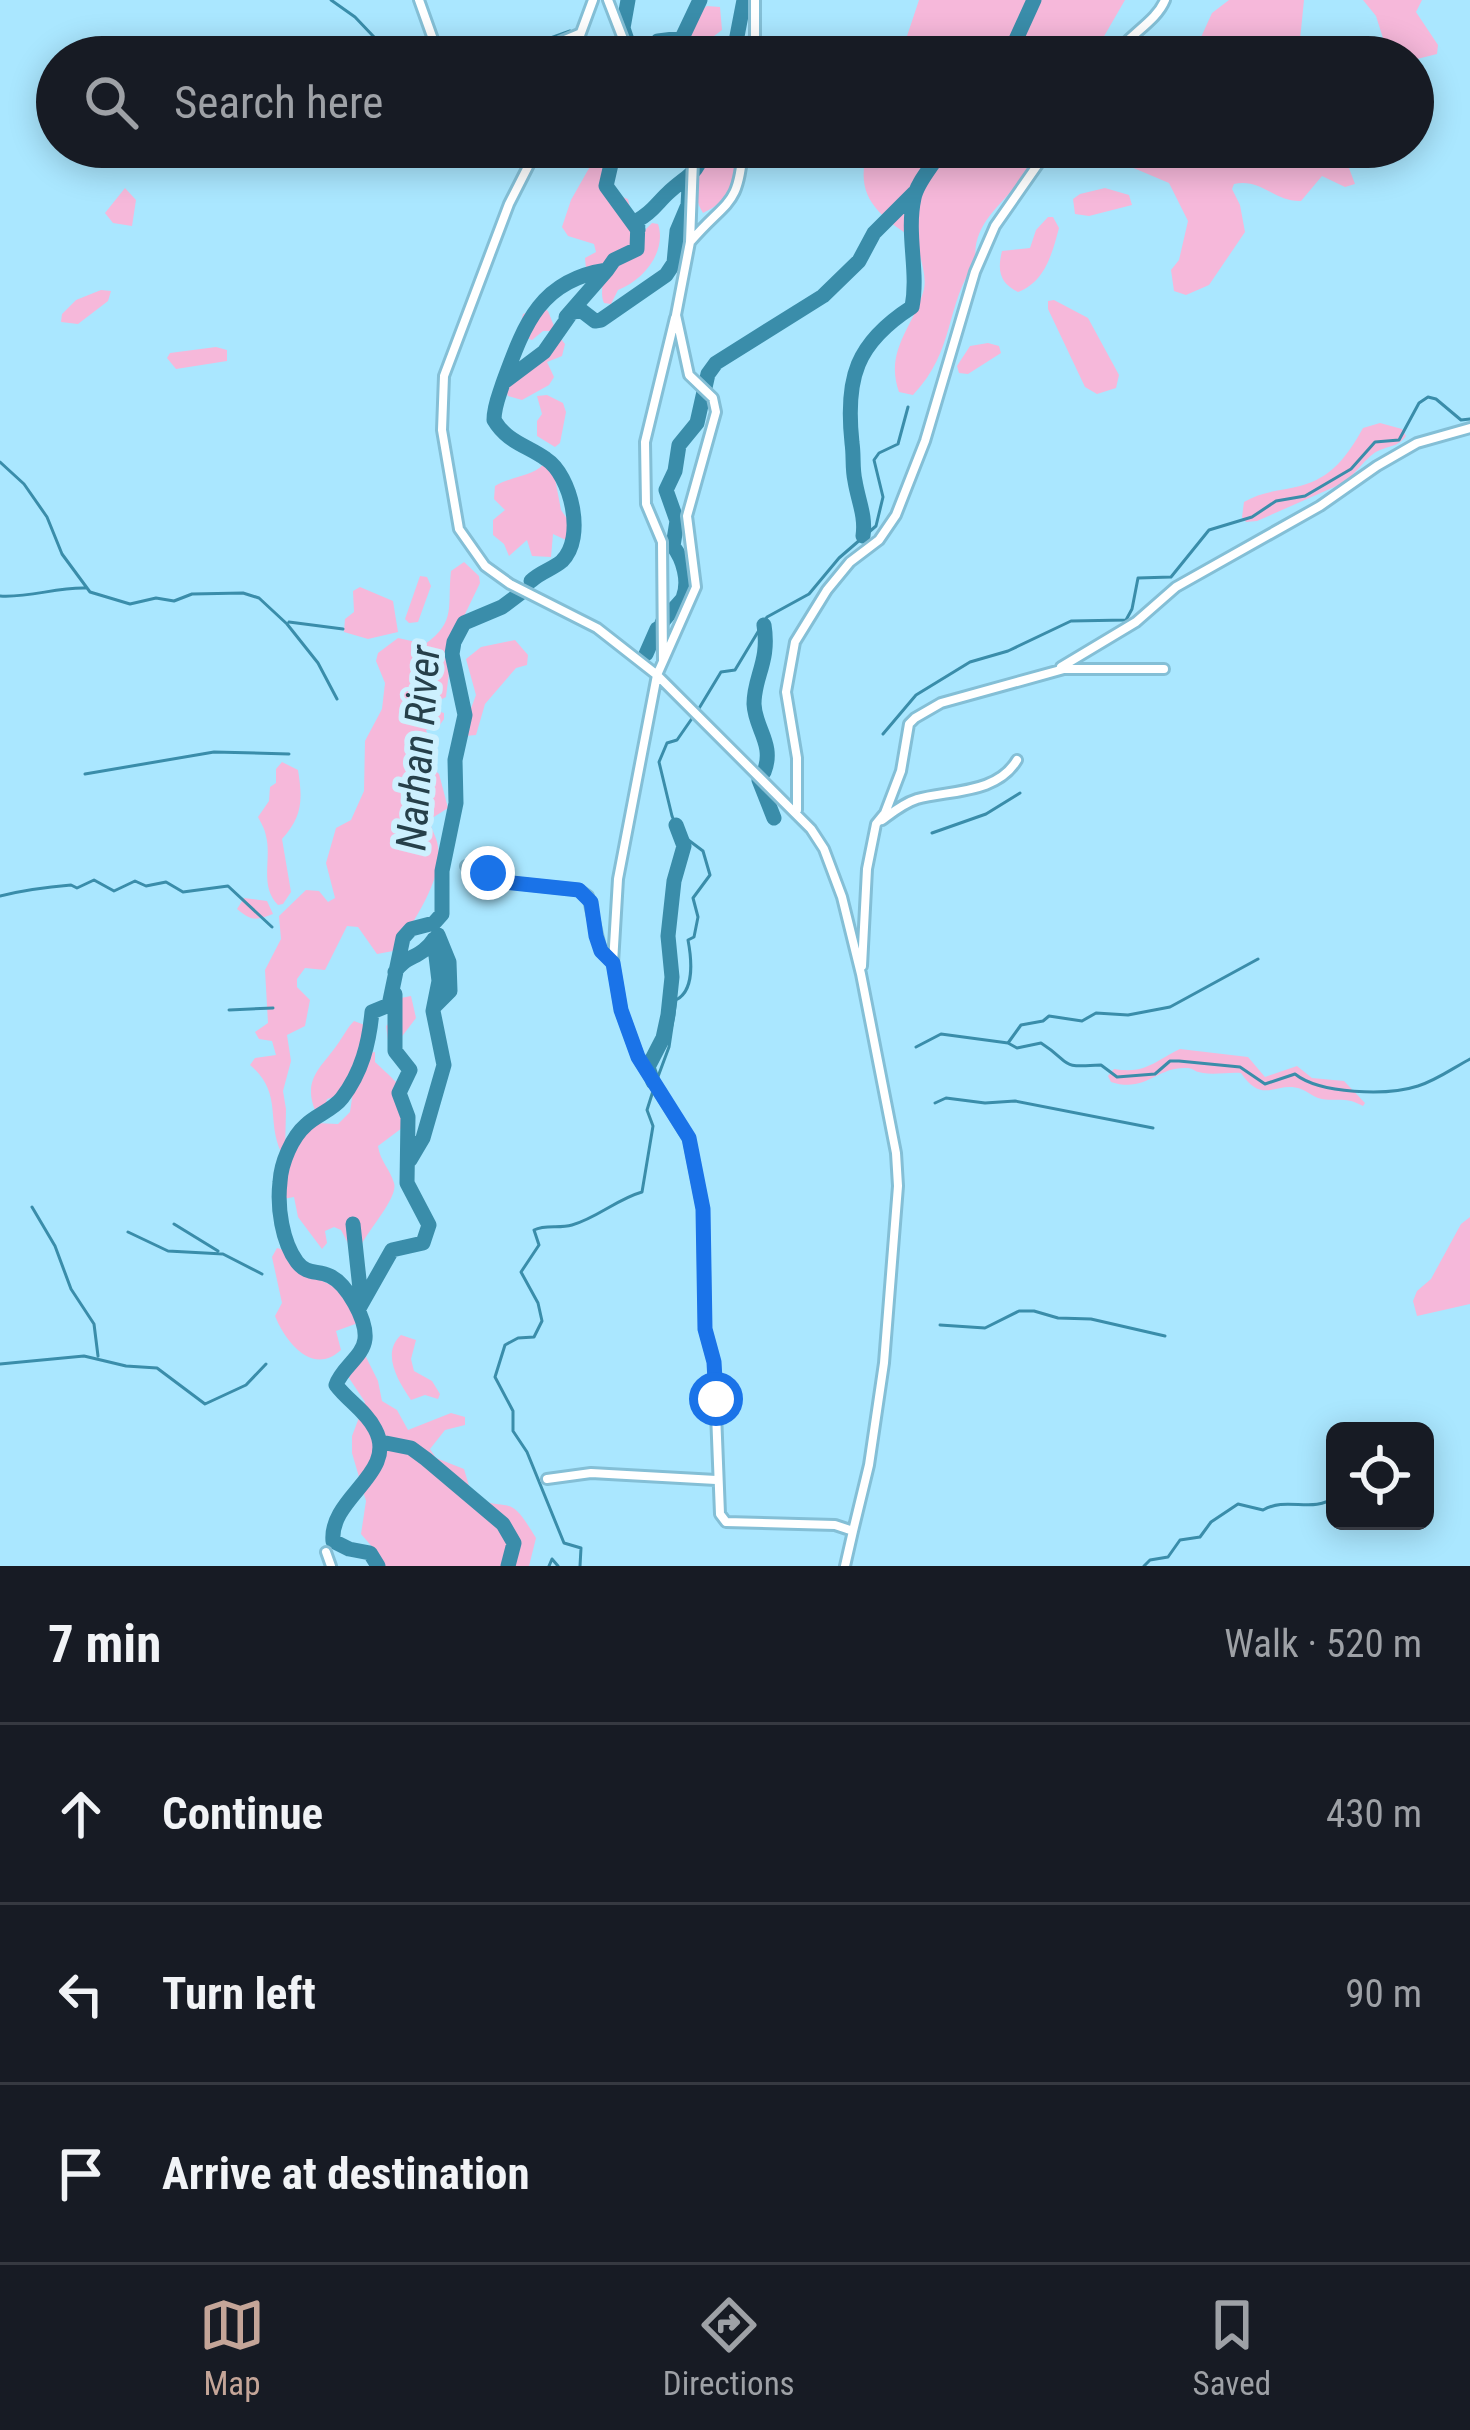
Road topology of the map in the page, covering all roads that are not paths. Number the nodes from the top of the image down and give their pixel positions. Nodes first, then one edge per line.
1 (418, 0) edge
2 (592, 0) edge
3 (608, 0) edge
4 (755, 0) edge
5 (1166, 0) edge
6 (580, 34) joint
7 (432, 36) edge
8 (575, 36) edge
9 (622, 36) edge
10 (755, 36) edge
11 (1127, 36) edge
12 (527, 168) edge
13 (693, 168) edge
14 (742, 168) edge
15 (1035, 168) edge
16 (690, 242) junction
17 (676, 315) junction
18 (1470, 428) edge
19 (663, 663) junction
20 (1164, 669) dead end
21 (1054, 671) junction
22 (657, 675) junction
23 (1017, 760) dead end
24 (797, 811) junction
25 (876, 824) junction
26 (466, 866) dead end
27 (613, 963) junction
28 (861, 974) junction
29 (548, 1479) dead end
30 (716, 1480) junction
31 (853, 1531) junction
32 (326, 1552) dead end
33 (331, 1566) edge
34 (845, 1566) edge

1 - 7 street
2 - 6 street
3 - 9 street
4 - 10 street
5 - 11 street
6 - 8 street
12 - 22 street
13 - 16 street
14 - 16 street
15 - 24 street
16 - 17 street
17 - 19 street
17 - 19 street
18 - 21 street
19 - 22 street
20 - 21 street
21 - 25 street
22 - 24 street
22 - 27 street
23 - 25 street
24 - 28 street
25 - 28 street
26 - 27 street
27 - 30 street
28 - 31 street
29 - 30 street
30 - 31 street
31 - 34 street
32 - 33 street

